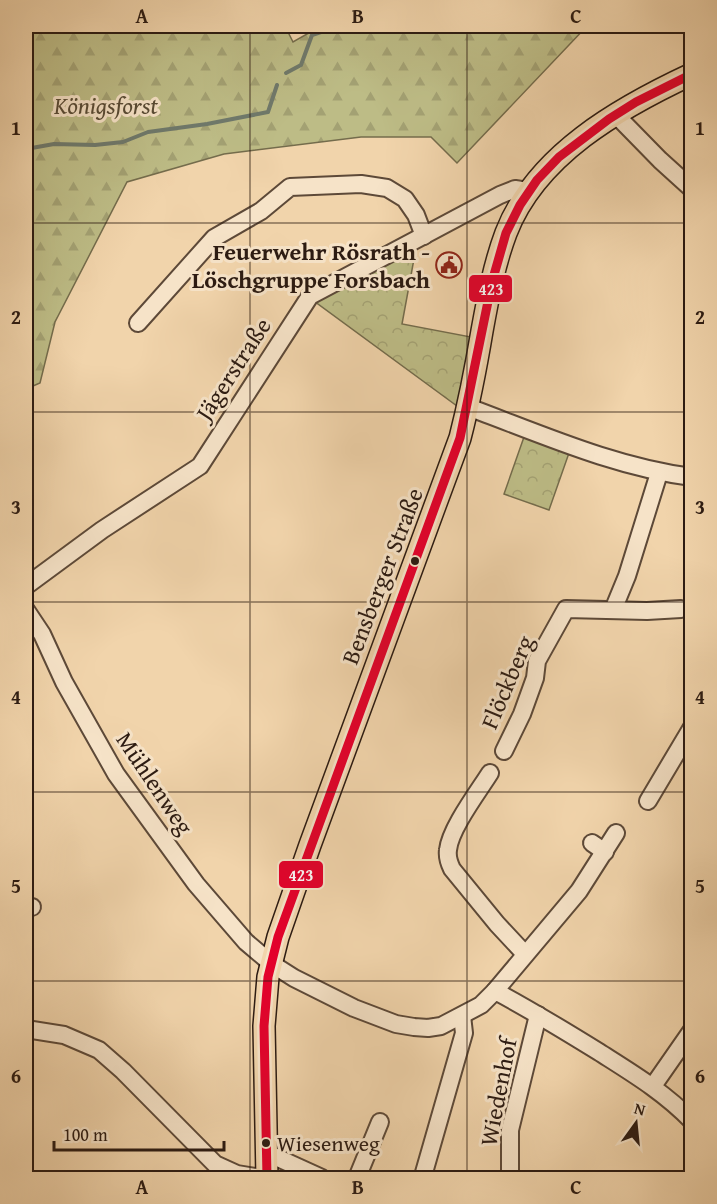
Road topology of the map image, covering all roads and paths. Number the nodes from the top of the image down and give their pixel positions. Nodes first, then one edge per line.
1 (692, 74) edge
2 (615, 114) junction
3 (692, 189) edge
4 (528, 191) junction
5 (424, 236) junction
6 (138, 323) dead end
7 (468, 407) junction
8 (658, 473) junction
9 (692, 477) edge
10 (26, 585) edge
11 (681, 609) dead end
12 (26, 610) edge
13 (614, 610) junction
14 (692, 727) edge
15 (504, 751) dead end
16 (490, 773) dead end
17 (648, 801) dead end
18 (616, 833) dead end
19 (525, 954) junction
20 (272, 964) junction
21 (495, 991) junction
22 (538, 1015) junction
23 (462, 1016) junction
24 (26, 1029) edge
25 (692, 1030) edge
26 (653, 1086) junction
27 (692, 1121) edge
28 (380, 1122) dead end
29 (267, 1153) junction
30 (262, 1179) edge
31 (267, 1179) edge
32 (322, 1179) edge
33 (357, 1179) edge
34 (426, 1179) edge
35 (510, 1179) edge

1 - 2 main road, Bensberger Straße
2 - 3 street
2 - 4 main road, Bensberger Straße
4 - 5 street, Jägerstraße
4 - 7 main road, Bensberger Straße
5 - 6 street
5 - 10 street, Jägerstraße
7 - 8 street
7 - 20 main road, Bensberger Straße
8 - 9 street
8 - 13 street
11 - 13 street, Flöckberg
12 - 20 street, Mühlenweg
13 - 15 street, Flöckberg
14 - 17 street
16 - 19 street
18 - 19 street, Mühlenweg
19 - 21 street, Mühlenweg
20 - 23 street, Mühlenweg
20 - 29 main road, Bensberger Straße
21 - 22 street
21 - 23 street, Mühlenweg
22 - 26 street
22 - 35 street, Wiedenhof
23 - 34 street
24 - 30 street
25 - 26 street
26 - 27 street
28 - 33 street
29 - 31 main road, Bensberger Straße
29 - 32 street

